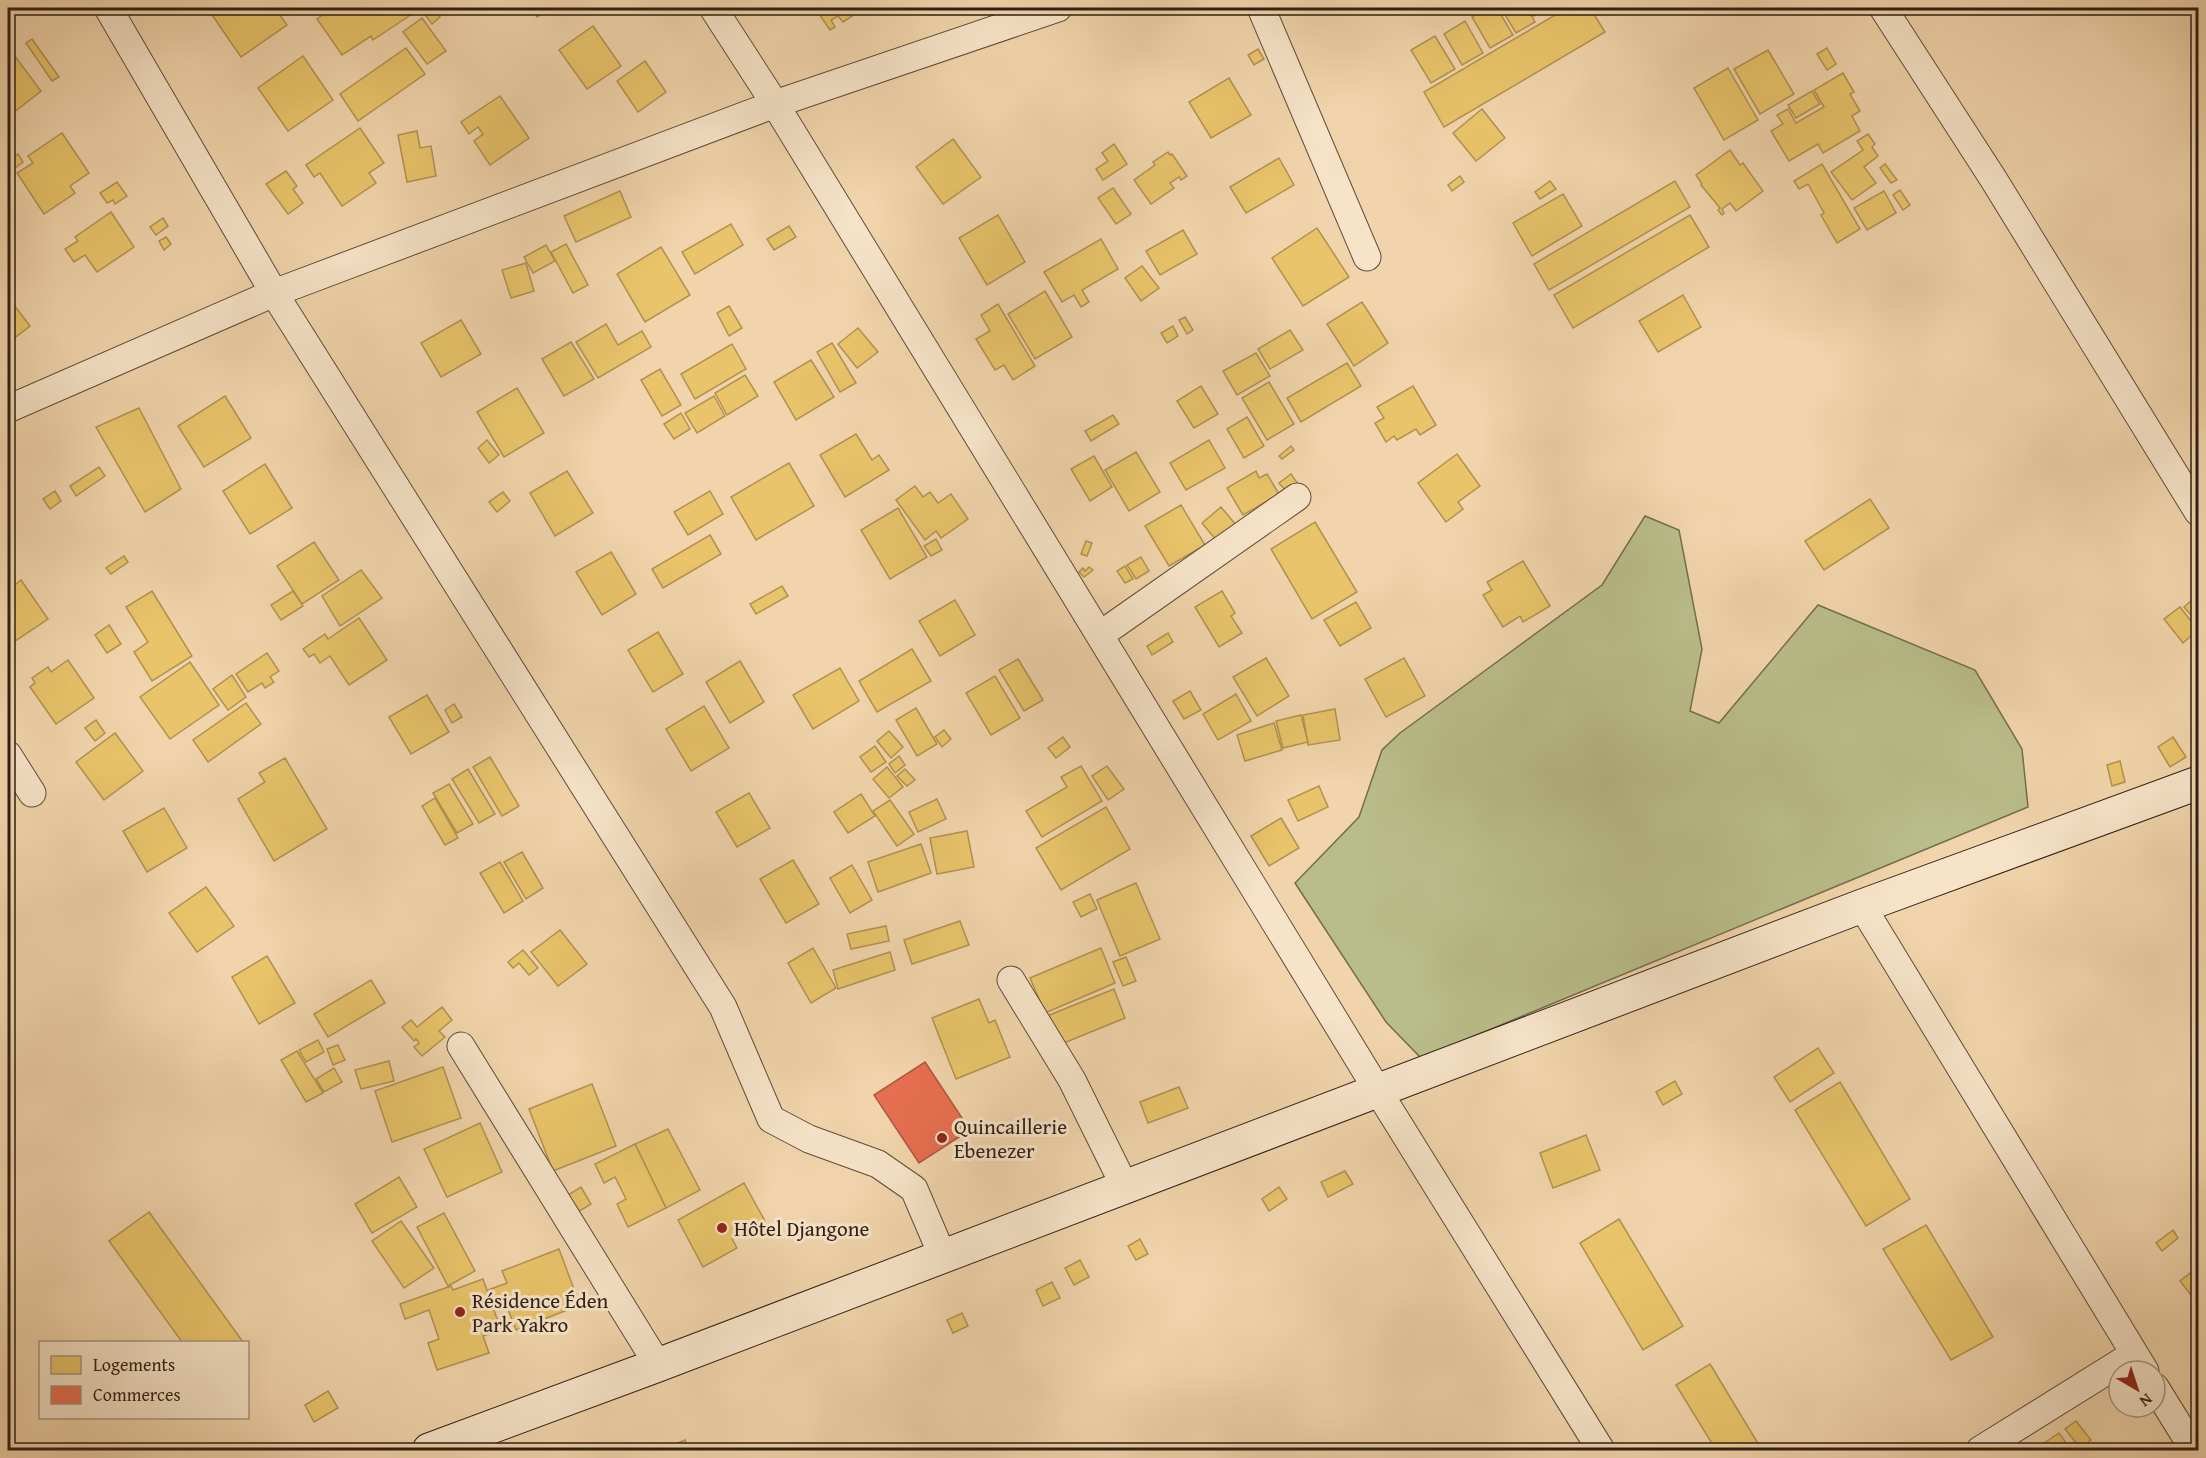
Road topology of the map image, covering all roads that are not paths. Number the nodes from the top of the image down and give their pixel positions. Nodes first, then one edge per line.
1 (108, 8) edge
2 (713, 8) edge
3 (1058, 8) edge
4 (1261, 8) edge
5 (1883, 8) edge
6 (775, 104) junction
7 (1367, 257) dead end
8 (274, 293) junction
9 (8, 409) edge
10 (1298, 497) dead end
11 (2199, 512) edge
12 (1100, 635) junction
13 (8, 754) edge
14 (2199, 783) edge
15 (32, 793) dead end
16 (1862, 906) junction
17 (1011, 980) dead end
18 (461, 1046) dead end
19 (1378, 1091) junction
20 (1125, 1187) junction
21 (944, 1257) junction
22 (2138, 1359) edge
23 (658, 1365) junction
24 (2107, 1380) edge
25 (2167, 1407) edge
26 (430, 1450) edge
27 (1601, 1450) edge
28 (1980, 1450) edge
29 (2194, 1450) edge

1 - 8 street
2 - 6 street
3 - 6 street
4 - 7 street
5 - 11 street
6 - 8 street
6 - 12 street
8 - 9 street
8 - 21 street
10 - 12 street
12 - 19 street
13 - 15 street
14 - 16 street
16 - 19 street
16 - 22 street
17 - 20 street
18 - 23 street
19 - 20 street
19 - 27 street
20 - 21 street
21 - 23 street
23 - 26 street
24 - 28 street
25 - 29 street

